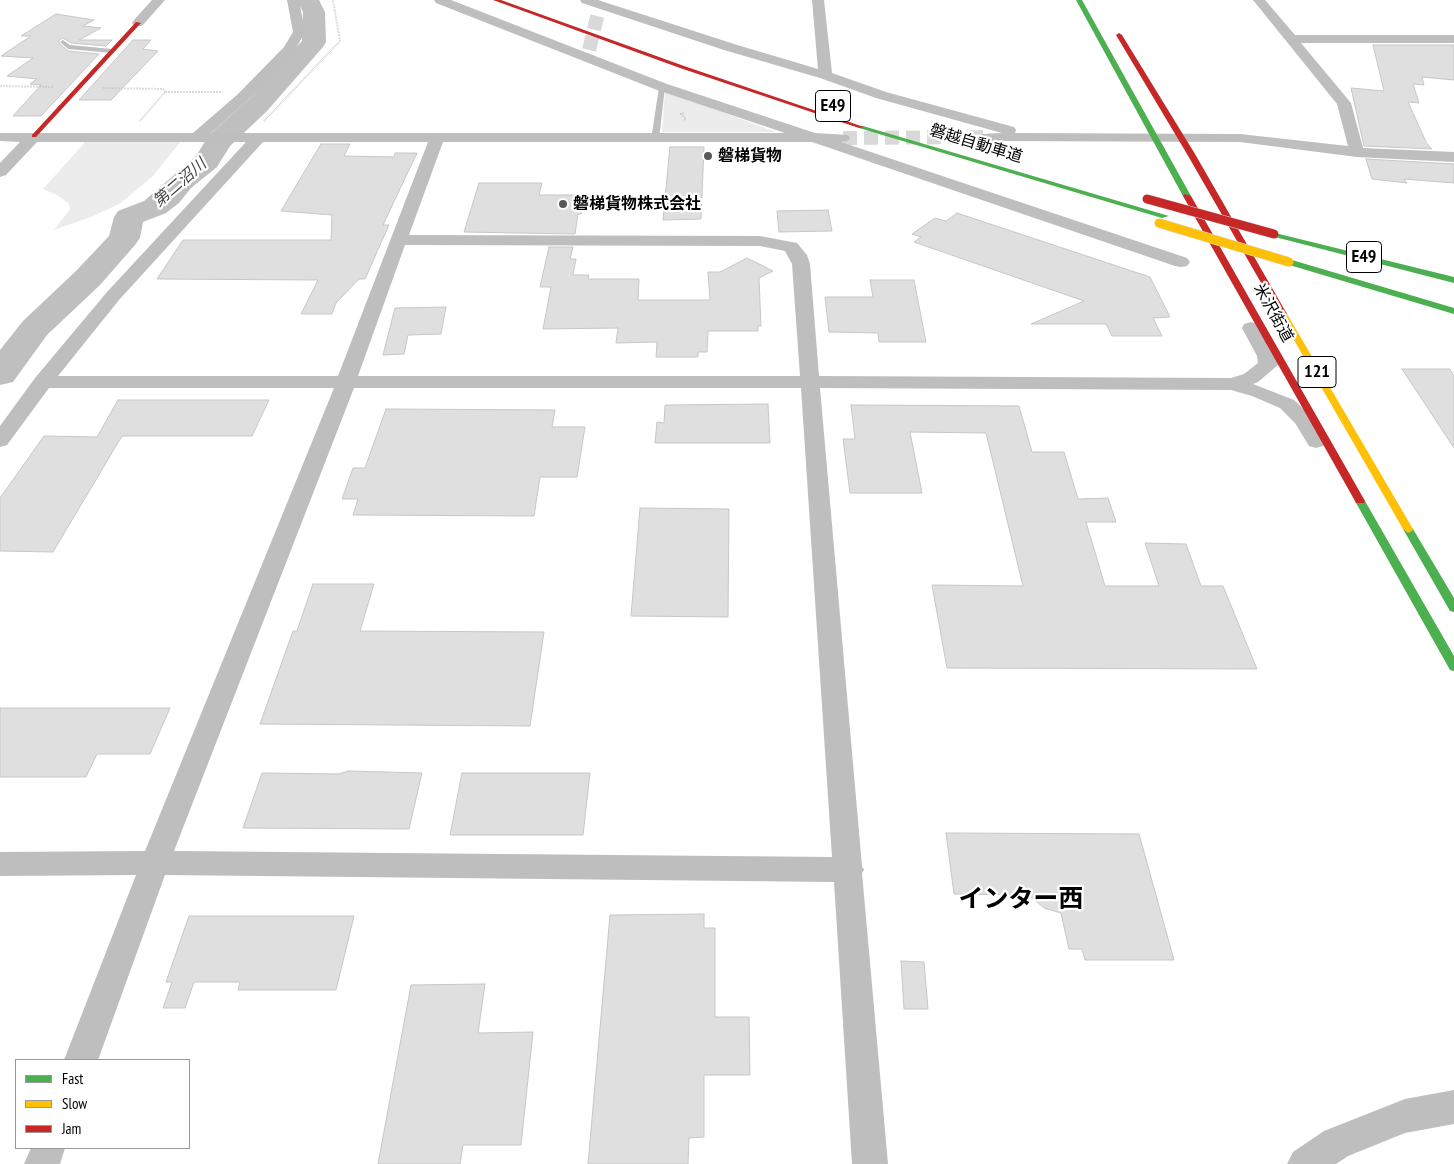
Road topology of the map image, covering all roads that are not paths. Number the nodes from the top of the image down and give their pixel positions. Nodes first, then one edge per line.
1 (160, 0) edge
2 (293, 0) edge
3 (440, 0) edge
4 (496, 0) edge
5 (524, 0) edge
6 (586, 0) edge
7 (818, 0) edge
8 (1080, 0) edge
9 (1259, 0) edge
10 (600, 6) edge
11 (138, 23) joint
12 (1112, 25) dead end
13 (1292, 39) junction
14 (1454, 40) edge
15 (63, 42) dead end
16 (112, 51) junction
17 (825, 75) junction
18 (662, 87) junction
19 (6, 122) dead end
20 (259, 131) junction
21 (30, 136) junction
22 (1031, 136) junction
23 (0, 137) edge
24 (202, 137) junction
25 (437, 137) junction
26 (987, 137) tunnel mouth
27 (1154, 137) junction
28 (1181, 137) junction
29 (810, 138) junction
30 (843, 138) tunnel mouth
31 (656, 139) junction
32 (1357, 152) junction
33 (1454, 157) edge
34 (0, 172) edge
35 (1162, 220) junction
36 (399, 240) junction
37 (1313, 257) dead end
38 (1181, 262) dead end
39 (1232, 274) junction
40 (1454, 280) edge
41 (1454, 311) edge
42 (42, 382) junction
43 (346, 382) junction
44 (810, 382) junction
45 (1232, 384) junction
46 (0, 441) edge
47 (1333, 455) junction
48 (1374, 470) junction
49 (1444, 566) dead end
50 (1454, 608) edge
51 (1454, 667) edge
52 (155, 862) junction
53 (0, 864) edge
54 (849, 870) junction
55 (81, 1059) edge
56 (1454, 1107) edge
57 (48, 1149) edge
58 (42, 1164) edge
59 (870, 1164) edge
60 (1305, 1164) edge

1 - 11 street
2 - 24 street
3 - 18 street
4 - 35 main road, 磐越自動車道 / E49
5 - 40 main road, 磐越自動車道 / E49, bridge
6 - 10 street
7 - 17 street
8 - 27 main road, 米沢街道 / 121
9 - 13 street
10 - 17 street
11 - 16 main road
12 - 28 main road, 米沢街道 / 121
13 - 14 street
13 - 32 street
15 - 16 lane
16 - 21 main road
17 - 22 street
18 - 29 street
18 - 31 lane
19 - 21 street
20 - 24 street
20 - 25 street
20 - 42 street
21 - 23 street
21 - 24 street
21 - 34 street
22 - 26 street
22 - 27 street
25 - 31 street
25 - 36 street
27 - 28 street
27 - 39 main road, 米沢街道 / 121
28 - 32 street
28 - 48 main road, 米沢街道 / 121
29 - 30 street
29 - 31 street
29 - 38 street
32 - 33 street
35 - 37 main road, 磐越自動車道 / E49
35 - 41 main road, bridge
36 - 43 street
36 - 44 street
39 - 45 street
39 - 47 main road, 米沢街道 / 121
42 - 43 street
42 - 46 street
43 - 44 street
43 - 52 street
44 - 45 street
44 - 54 street
45 - 47 street
47 - 51 main road, 米沢街道 / 121
48 - 49 main road
48 - 50 main road, 米沢街道 / 121
52 - 53 street
52 - 54 street
52 - 55 street
54 - 59 street
56 - 60 street
57 - 58 street

